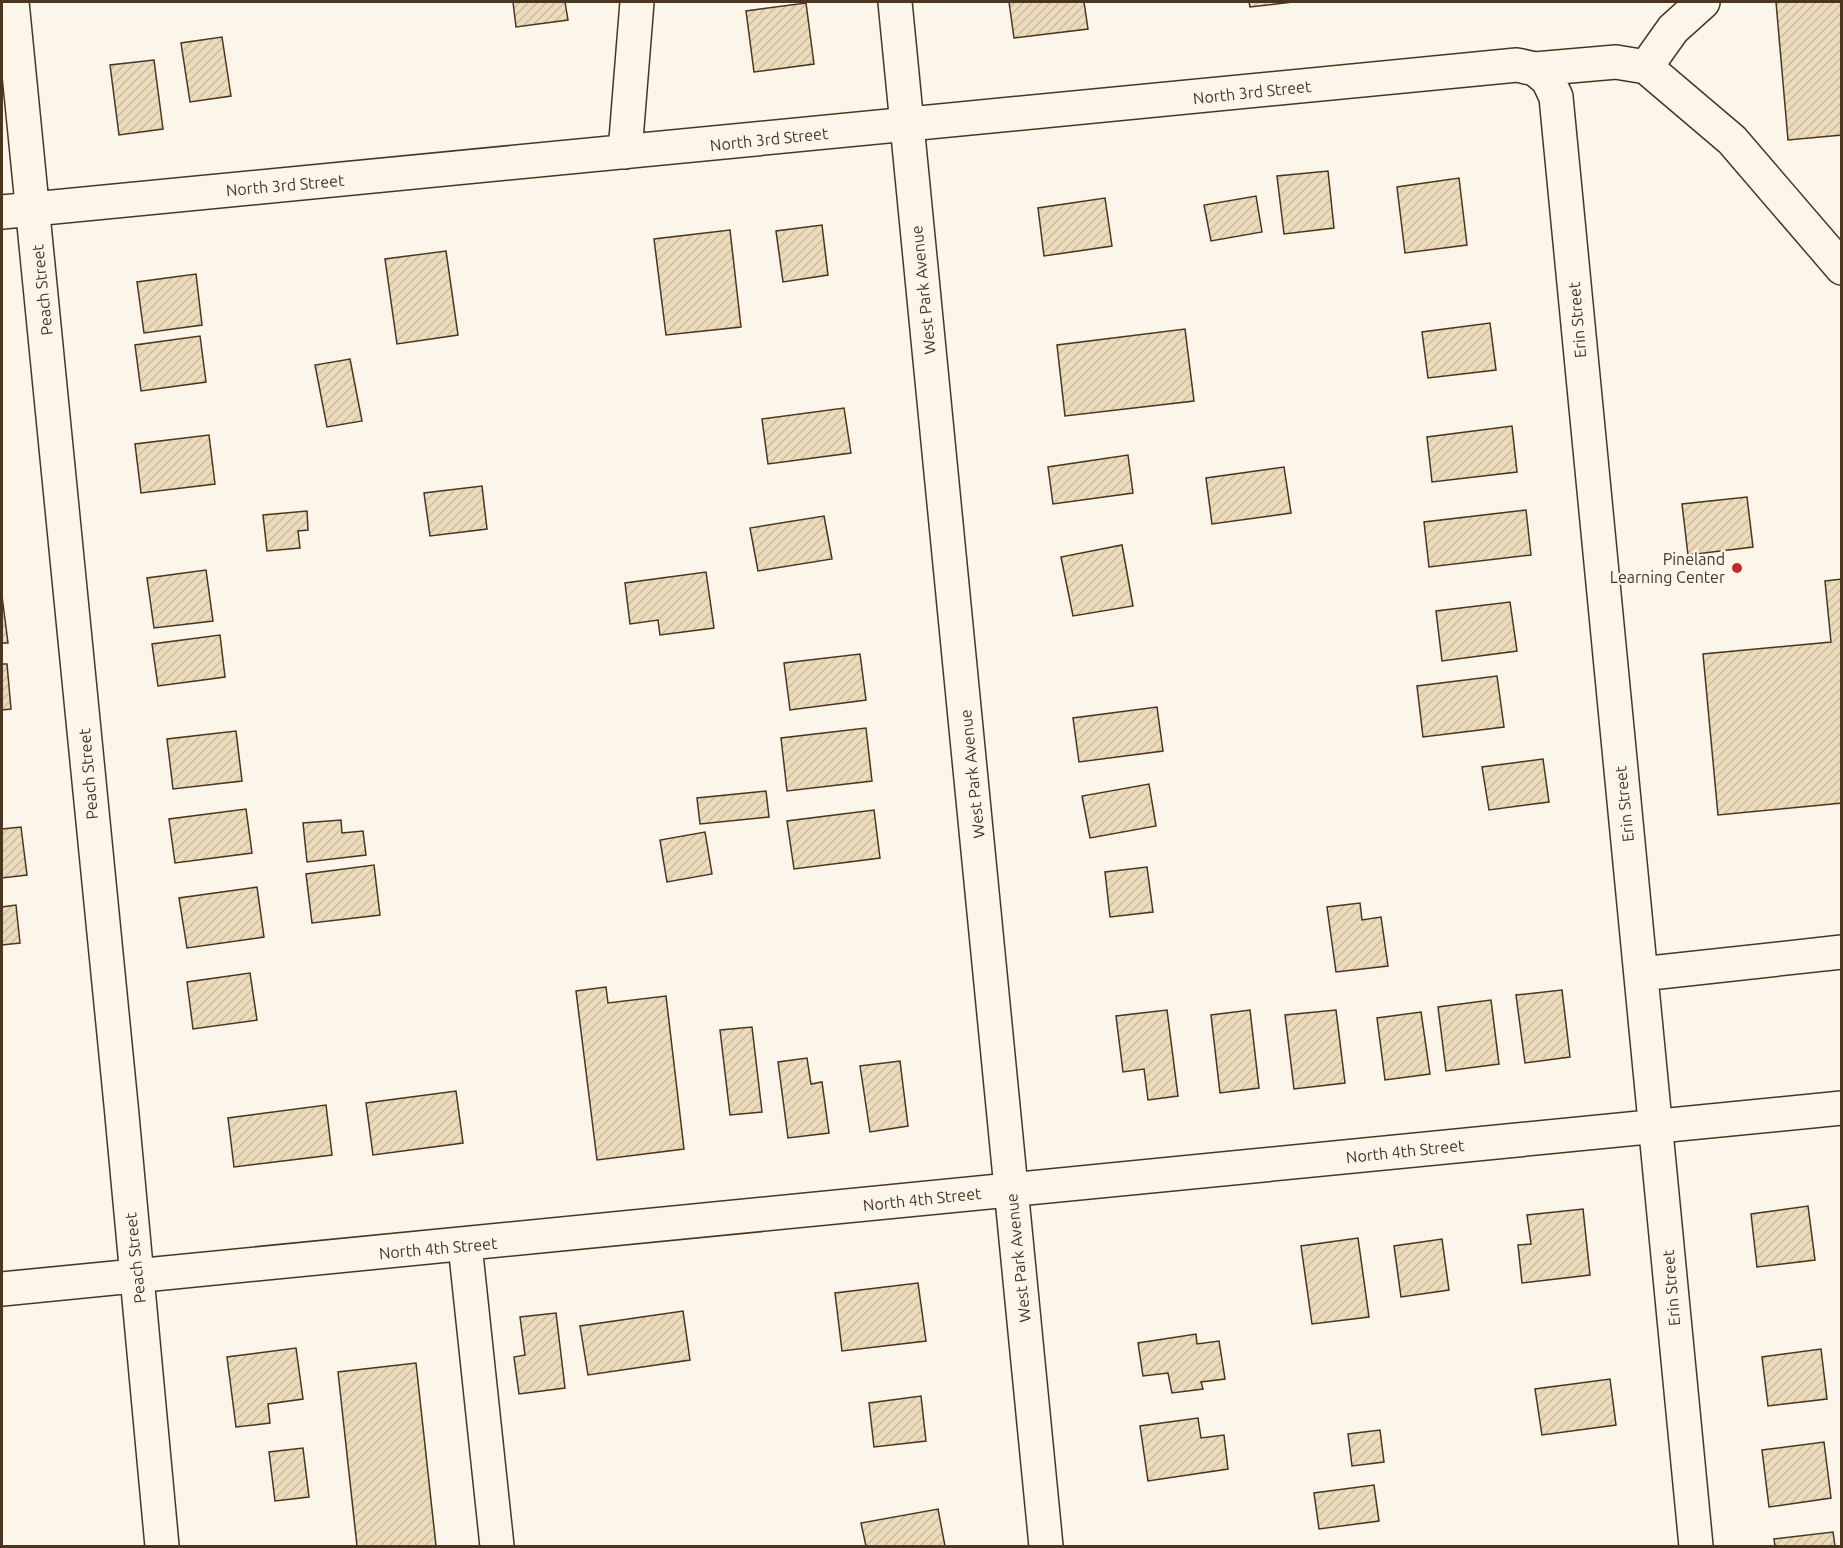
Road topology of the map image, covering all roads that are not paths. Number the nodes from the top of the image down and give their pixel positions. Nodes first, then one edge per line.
1 (12, 2) edge
2 (637, 2) edge
3 (895, 2) edge
4 (1704, 2) edge
5 (1646, 67) junction
6 (1535, 69) junction
7 (906, 125) junction
8 (626, 152) junction
9 (33, 209) junction
10 (2, 212) edge
11 (1837, 254) edge
12 (1842, 952) edge
13 (1641, 974) junction
14 (1842, 1108) edge
15 (1656, 1127) junction
16 (1012, 1190) junction
17 (465, 1245) junction
18 (137, 1276) junction
19 (2, 1289) edge
20 (162, 1546) edge
21 (497, 1546) edge
22 (1046, 1546) edge
23 (1696, 1546) edge

1 - 9 street, Peach Street
2 - 8 street
3 - 7 street, West Park Avenue
4 - 5 street
5 - 6 street, North 3rd Street
5 - 11 street
6 - 7 street, North 3rd Street
6 - 13 street, Erin Street
7 - 8 street, North 3rd Street
7 - 16 street, West Park Avenue
8 - 9 street, North 3rd Street
9 - 10 street, North 3rd Street
9 - 18 street, Peach Street
12 - 13 street
13 - 15 street, Erin Street
14 - 15 street, North 4th Street
15 - 16 street, North 4th Street
15 - 23 street, Erin Street
16 - 17 street, North 4th Street
16 - 22 street, West Park Avenue
17 - 18 street, North 4th Street
17 - 21 street
18 - 19 street, North 4th Street
18 - 20 street, Peach Street

